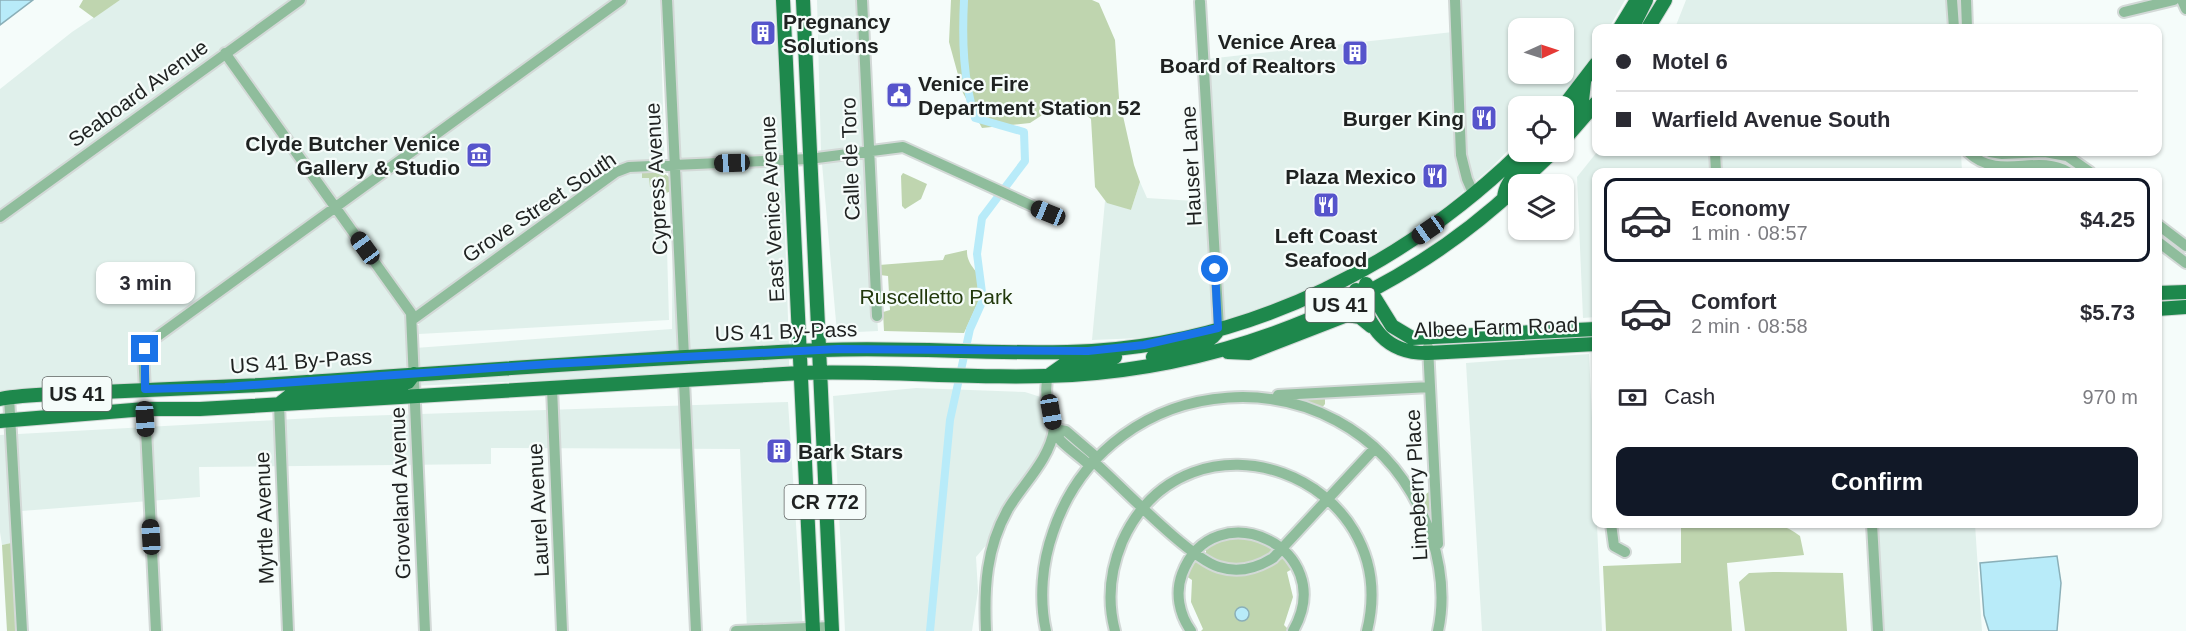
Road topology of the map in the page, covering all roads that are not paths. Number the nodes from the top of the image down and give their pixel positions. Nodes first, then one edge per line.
1 (300, 0) edge
2 (621, 0) edge
3 (667, 0) edge
4 (783, 0) edge
5 (803, 0) edge
6 (862, 0) edge
7 (1455, 0) edge
8 (1637, 0) edge
9 (1646, 0) edge
10 (1665, 0) edge
11 (1952, 0) edge
12 (1965, 0) edge
13 (2174, 0) edge
14 (2182, 0) edge
15 (1200, 2) dead end
16 (2186, 9) edge
17 (2124, 12) dead end
18 (1622, 24) edge
19 (1634, 24) edge
20 (1650, 24) edge
21 (1954, 24) edge
22 (1967, 24) edge
23 (225, 53) junction
24 (1592, 70) edge
25 (1584, 82) junction
26 (1572, 96) edge
27 (1592, 108) edge
28 (1574, 111) edge
29 (1574, 128) edge
30 (870, 152) junction
31 (1975, 156) edge
32 (2067, 156) edge
33 (809, 159) junction
34 (791, 160) junction
35 (1510, 162) edge
36 (1527, 162) edge
37 (1540, 162) edge
38 (1543, 162) edge
39 (674, 165) junction
40 (1537, 168) junction
41 (2059, 168) edge
42 (2084, 168) edge
43 (1531, 174) edge
44 (1474, 195) junction
45 (1508, 195) edge
46 (1504, 199) junction
47 (336, 207) junction
48 (1048, 213) dead end
49 (0, 217) edge
50 (2162, 228) edge
51 (2162, 245) edge
52 (2186, 246) edge
53 (2186, 263) edge
54 (1354, 276) junction
55 (2186, 292) edge
56 (1365, 293) junction
57 (2162, 293) edge
58 (2186, 308) edge
59 (2162, 309) edge
60 (877, 316) dead end
61 (412, 318) junction
62 (1218, 328) junction
63 (1592, 328) edge
64 (1375, 329) junction
65 (1520, 333) junction
66 (1428, 338) junction
67 (1592, 344) edge
68 (1144, 345) junction
69 (1521, 348) junction
70 (818, 350) junction
71 (799, 351) junction
72 (1214, 352) junction
73 (1428, 353) junction
74 (684, 357) junction
75 (1136, 367) junction
76 (800, 373) junction
77 (820, 373) junction
78 (414, 374) junction
79 (1048, 376) junction
80 (684, 381) junction
81 (1430, 387) junction
82 (552, 388) junction
83 (145, 389) junction
84 (415, 394) junction
85 (1254, 396) junction
86 (4, 398) edge
87 (279, 404) junction
88 (145, 409) junction
89 (6, 421) edge
90 (1054, 429) junction
91 (1375, 448) junction
92 (1094, 462) junction
93 (1329, 498) junction
94 (1144, 507) junction
95 (1612, 528) edge
96 (1872, 528) edge
97 (1283, 549) junction
98 (1626, 552) dead end
99 (1195, 553) junction
100 (1440, 577) junction
101 (1045, 628) edge
102 (813, 629) edge
103 (832, 629) edge
104 (22, 631) edge
105 (156, 631) edge
106 (288, 631) edge
107 (425, 631) edge
108 (562, 631) edge
109 (696, 631) edge
110 (736, 631) edge
111 (986, 631) edge
112 (1115, 631) edge
113 (1191, 631) edge
114 (1293, 631) edge
115 (1367, 631) edge
116 (1440, 631) edge
117 (1878, 631) edge

1 - 23 street, Seaboard Avenue
2 - 47 street
3 - 39 street, Cypress Avenue
4 - 34 main road, East Venice Avenue
5 - 33 main road, East Venice Avenue
6 - 30 street, Calle de Toro
7 - 44 street
8 - 18 main road
9 - 19 main road
10 - 20 main road
11 - 21 street
12 - 22 street
13 - 17 street
14 - 16 street
15 - 62 street, Hauser Lane
23 - 47 street
23 - 49 street, Seaboard Avenue
24 - 25 main road
25 - 26 main road
25 - 28 main road
27 - 29 main road
30 - 33 street, Grove Street South
30 - 48 street, Grove Street South
30 - 60 street, Calle de Toro
31 - 41 street
32 - 42 street
33 - 34 street, Grove Street South
33 - 70 main road, East Venice Avenue
34 - 39 street, Grove Street South
34 - 71 main road, East Venice Avenue
35 - 44 main road, US 41 By-Pass / US 41
36 - 46 main road
37 - 40 main road
38 - 40 main road, US 41 By-Pass / US 41
39 - 61 street, Grove Street South
39 - 74 street, Cypress Avenue
40 - 43 main road, US 41 By-Pass / US 41
44 - 54 main road, US 41 By-Pass / US 41
45 - 46 main road, US 41 By-Pass / US 41
46 - 56 main road, US 41 By-Pass / US 41
47 - 61 street
47 - 83 street
50 - 52 street
51 - 53 street
54 - 56 main road, Albee Farm Road
54 - 62 main road, US 41 By-Pass / US 41
55 - 57 main road
56 - 64 main road, Albee Farm Road
56 - 66 main road, Albee Farm Road
56 - 72 main road, US 41 By-Pass / US 41
58 - 59 main road
61 - 78 street, Groveland Avenue
62 - 68 main road, US 41 By-Pass / US 41
62 - 75 main road
63 - 65 main road, Albee Farm Road
64 - 72 main road
64 - 73 main road, Albee Farm Road
65 - 66 main road, Albee Farm Road
65 - 69 main road
66 - 73 street
67 - 69 main road, Albee Farm Road
68 - 70 main road, US 41 By-Pass / US 41
68 - 79 main road
69 - 73 main road, Albee Farm Road
70 - 71 main road, US 41 By-Pass / US 41
70 - 77 main road, East Venice Avenue / CR 772
71 - 74 main road, US 41 By-Pass / US 41
71 - 76 main road, East Venice Avenue / CR 772
72 - 75 main road, US 41 By-Pass / US 41
73 - 81 street
74 - 78 main road, US 41 By-Pass / US 41
75 - 79 main road, US 41 By-Pass / US 41
76 - 77 main road, US 41 By-Pass / US 41
76 - 80 main road, US 41 By-Pass / US 41
76 - 102 main road, East Venice Avenue / CR 772
77 - 79 main road, US 41 By-Pass / US 41
77 - 103 main road, East Venice Avenue / CR 772
78 - 83 main road, US 41 By-Pass / US 41
78 - 84 street, Groveland Avenue
78 - 87 main road
79 - 90 street
80 - 82 main road, US 41 By-Pass / US 41
80 - 109 street
81 - 85 street, Limeberry Place
81 - 100 street, Limeberry Place
82 - 84 main road, US 41 By-Pass / US 41
82 - 108 street, Laurel Avenue
83 - 86 main road, US 41 By-Pass / US 41
84 - 87 main road, US 41 By-Pass / US 41
84 - 107 street, Groveland Avenue
85 - 91 street
85 - 92 street
86 - 89 street
87 - 88 main road, US 41 By-Pass / US 41
87 - 106 street, Myrtle Avenue
88 - 89 main road, US 41 By-Pass / US 41
88 - 105 street
89 - 104 street
90 - 92 street
90 - 111 street
91 - 93 street
91 - 100 street
92 - 94 street
92 - 101 street
93 - 94 street
93 - 97 street
93 - 115 street
94 - 99 street
94 - 112 street
95 - 98 street
96 - 117 street
97 - 99 street
97 - 99 street
97 - 114 street
99 - 113 street
100 - 116 street
102 - 103 street
102 - 110 street

